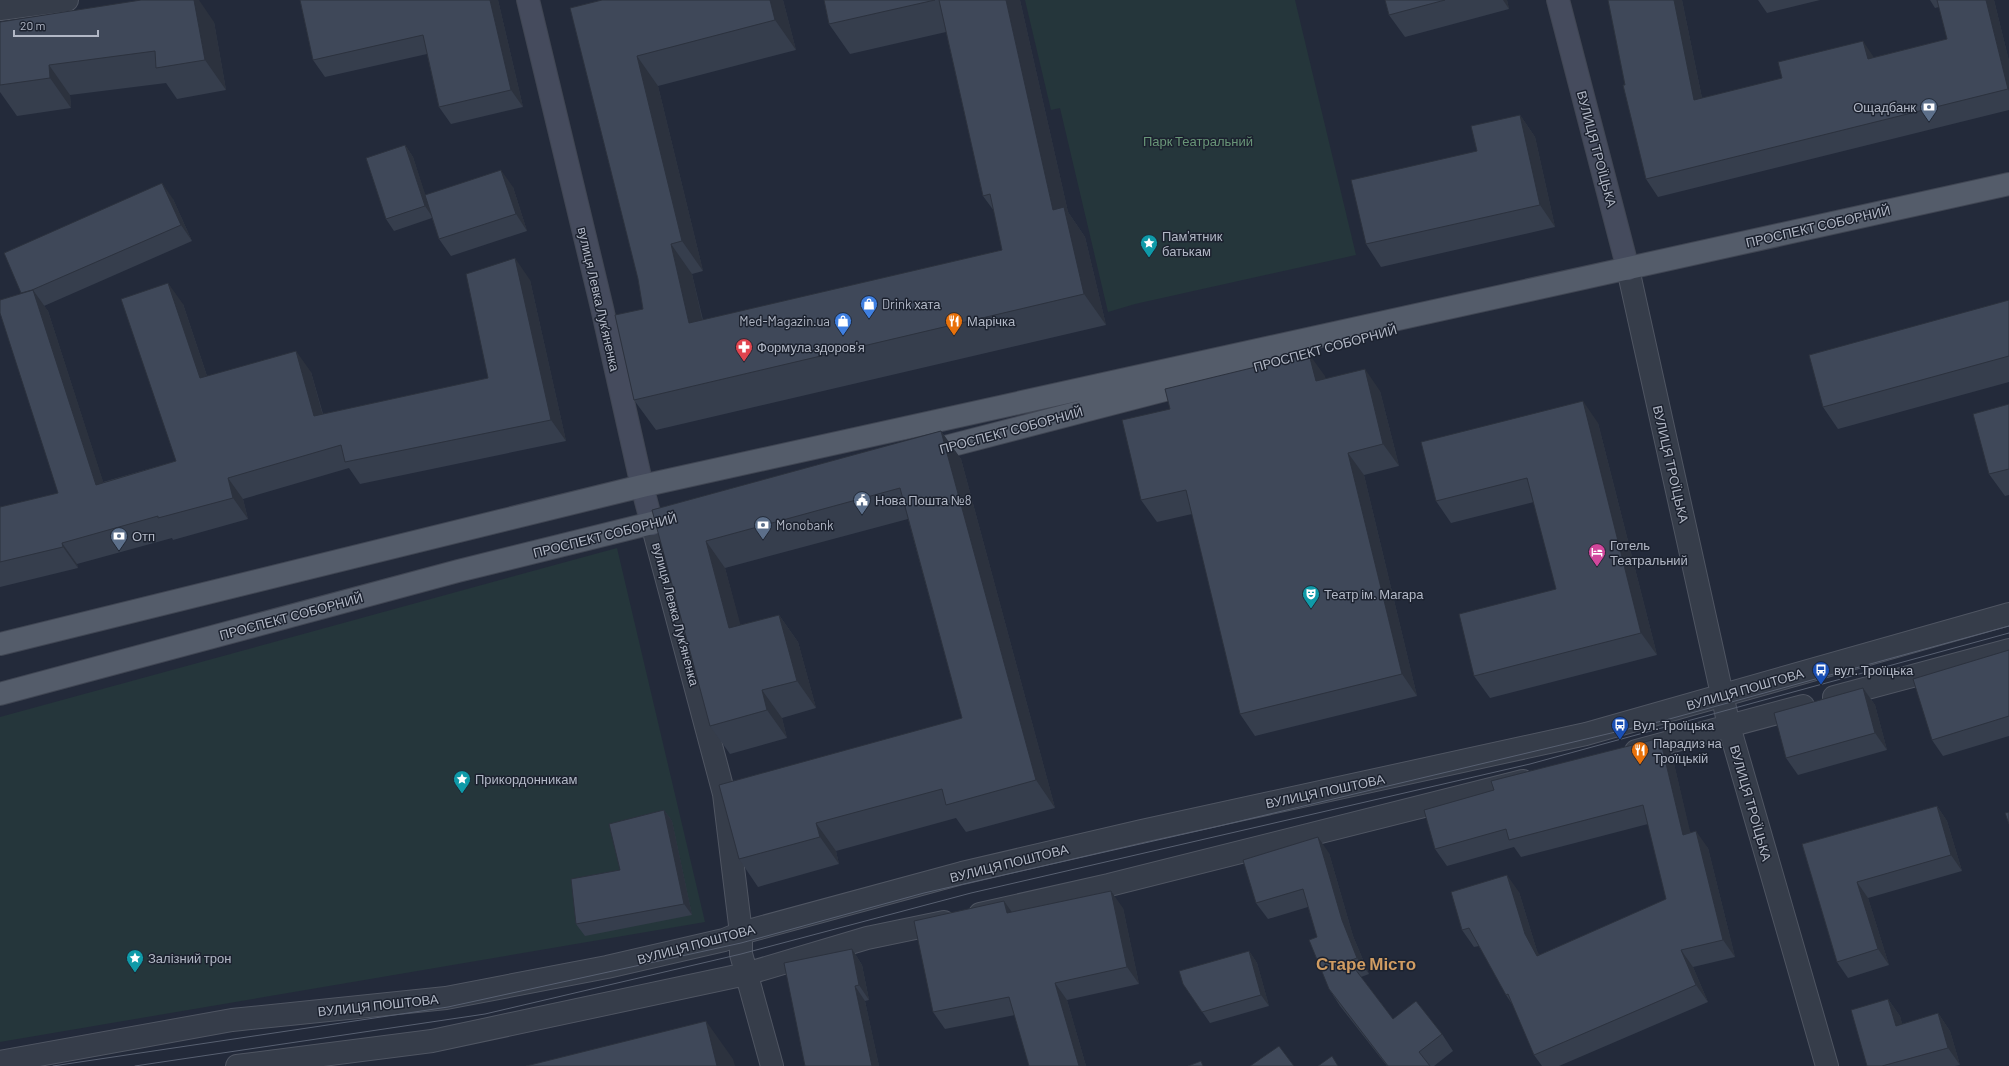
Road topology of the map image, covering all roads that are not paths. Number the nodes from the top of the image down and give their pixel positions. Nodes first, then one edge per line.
1 (67, 0) edge
2 (528, 0) edge
3 (1558, 0) edge
4 (0, 9) edge
5 (2009, 184) edge
6 (1628, 269) junction
7 (903, 458) edge
8 (642, 486) junction
9 (702, 510) edge
10 (652, 524) junction
11 (2009, 614) edge
12 (0, 644) edge
13 (2009, 650) edge
14 (0, 694) edge
15 (1722, 696) junction
16 (1729, 726) junction
17 (1613, 757) edge
18 (1544, 775) edge
19 (741, 933) junction
20 (746, 974) junction
21 (0, 1062) edge
22 (237, 1066) edge
23 (772, 1066) edge
24 (1827, 1066) edge

1 - 4 street
2 - 8 street, вулиця Левка Лукʼяненка
3 - 6 street, ВУЛИЦЯ ТРОЇЦЬКА
5 - 6 main road, ПРОСПЕКТ СОБОРНИЙ
6 - 7 main road, ПРОСПЕКТ СОБОРНИЙ
6 - 8 main road, ПРОСПЕКТ СОБОРНИЙ
6 - 15 street, ВУЛИЦЯ ТРОЇЦЬКА
8 - 10 street, вулиця Левка Лукʼяненка
8 - 12 main road, ПРОСПЕКТ СОБОРНИЙ
9 - 10 main road, ПРОСПЕКТ СОБОРНИЙ
10 - 14 main road, ПРОСПЕКТ СОБОРНИЙ
10 - 19 street, вулиця Левка Лукʼяненка
11 - 15 street, ВУЛИЦЯ ПОШТОВА
13 - 16 street
15 - 16 street, ВУЛИЦЯ ТРОЇЦЬКА
15 - 19 street, ВУЛИЦЯ ПОШТОВА
16 - 17 street
16 - 24 street, ВУЛИЦЯ ТРОЇЦЬКА
18 - 20 street
19 - 20 street, вулиця Левка Лукʼяненка
19 - 21 street, ВУЛИЦЯ ПОШТОВА
20 - 22 street
20 - 23 street, вулиця Левка Лукʼяненка

